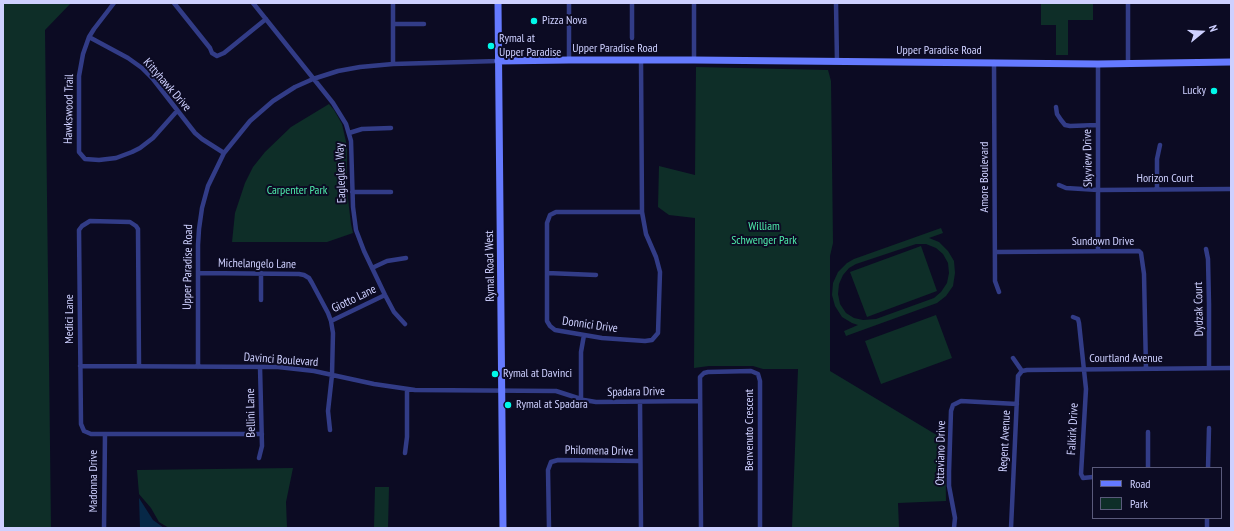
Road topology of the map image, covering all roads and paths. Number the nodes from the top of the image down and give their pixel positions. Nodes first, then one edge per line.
1 (114, 3) edge
2 (174, 3) edge
3 (253, 3) edge
4 (393, 3) edge
5 (498, 3) edge
6 (569, 3) edge
7 (632, 3) edge
8 (694, 3) edge
9 (836, 3) edge
10 (1128, 3) edge
11 (266, 19) junction
12 (393, 24) junction
13 (424, 24) dead end
14 (90, 36) junction
15 (632, 38) dead end
16 (569, 60) junction
17 (642, 60) junction
18 (694, 60) junction
19 (498, 61) junction
20 (836, 62) junction
21 (994, 62) junction
22 (1231, 62) edge
23 (1128, 63) junction
24 (393, 64) junction
25 (1098, 64) junction
26 (313, 79) junction
27 (1056, 107) dead end
28 (177, 111) junction
29 (1097, 125) junction
30 (391, 128) dead end
31 (349, 133) junction
32 (1160, 145) dead end
33 (224, 153) junction
34 (1058, 185) dead end
35 (1157, 189) junction
36 (1231, 189) edge
37 (1098, 190) junction
38 (352, 192) junction
39 (391, 192) dead end
40 (642, 212) junction
41 (1206, 249) dead end
42 (1098, 251) junction
43 (996, 252) junction
44 (406, 258) dead end
45 (372, 268) junction
46 (198, 273) junction
47 (261, 273) junction
48 (548, 273) junction
49 (596, 275) dead end
50 (999, 292) dead end
51 (385, 296) junction
52 (261, 300) dead end
53 (1073, 317) dead end
54 (331, 322) junction
55 (405, 324) dead end
56 (584, 334) junction
57 (1014, 358) dead end
58 (80, 366) junction
59 (139, 366) junction
60 (198, 367) junction
61 (260, 367) junction
62 (1209, 368) junction
63 (1231, 368) edge
64 (1146, 369) junction
65 (1084, 370) junction
66 (1022, 371) junction
67 (332, 375) junction
68 (407, 389) junction
69 (502, 391) junction
70 (581, 399) junction
71 (700, 401) junction
72 (640, 402) junction
73 (1017, 404) junction
74 (1209, 428) dead end
75 (330, 430) dead end
76 (1148, 432) dead end
77 (104, 434) junction
78 (262, 434) junction
79 (405, 453) dead end
80 (259, 458) dead end
81 (640, 462) junction
82 (1148, 467) edge
83 (1208, 467) edge
84 (1092, 477) edge
85 (104, 528) edge
86 (503, 528) edge
87 (549, 528) edge
88 (641, 528) edge
89 (701, 528) edge
90 (760, 528) edge
91 (954, 528) edge
92 (1011, 528) edge

1 - 14 street, Hawkswood Trail
2 - 11 street
3 - 11 street, Eagleglen Way
4 - 12 street
5 - 19 main road, Rymal Road West
6 - 16 street
7 - 15 street
8 - 18 street
9 - 20 street
10 - 23 street
11 - 26 street, Eagleglen Way
12 - 13 street
12 - 24 street
14 - 28 street, Kittyhawk Drive
14 - 28 street, Hawkswood Trail
16 - 17 main road, Upper Paradise Road
16 - 19 main road, Upper Paradise Road
17 - 18 main road, Upper Paradise Road
17 - 40 street, Donnici Drive
18 - 20 main road, Upper Paradise Road
19 - 24 street, Upper Paradise Road
19 - 69 main road, Rymal Road West
20 - 21 main road, Upper Paradise Road
21 - 25 main road, Upper Paradise Road
21 - 43 street, Amore Boulevard
22 - 23 main road, Upper Paradise Road
23 - 25 main road, Upper Paradise Road
24 - 26 street, Upper Paradise Road
25 - 29 street, Skyview Drive
26 - 31 street, Eagleglen Way
26 - 33 street, Upper Paradise Road
27 - 29 street
28 - 33 street, Kittyhawk Drive
29 - 37 street, Skyview Drive
30 - 31 street
31 - 38 street, Eagleglen Way
32 - 35 street
33 - 46 street, Upper Paradise Road
34 - 37 street, Horizon Court
35 - 36 street, Horizon Court
35 - 37 street, Horizon Court
37 - 42 street, Skyview Drive
38 - 39 street
38 - 45 street, Eagleglen Way
40 - 48 street, Donnici Drive
40 - 56 street, Donnici Drive
41 - 62 street, Dydzak Court
42 - 43 street, Sundown Drive
42 - 64 street, Sundown Drive
43 - 50 street, Amore Boulevard
44 - 45 street
45 - 51 street, Eagleglen Way
46 - 47 street, Michelangelo Lane
46 - 60 street, Upper Paradise Road
47 - 52 street
47 - 54 street, Michelangelo Lane
48 - 49 street
48 - 56 street, Donnici Drive
51 - 54 street, Giotto Lane
51 - 55 street, Eagleglen Way
53 - 65 street
54 - 67 street, Michelangelo Lane
56 - 70 street
57 - 66 street
58 - 59 street, Davinci Boulevard
58 - 59 street, Medici Lane
58 - 77 street, Medici Lane
59 - 60 street, Davinci Boulevard
60 - 61 street, Davinci Boulevard
61 - 67 street, Davinci Boulevard
61 - 78 street, Bellini Lane
62 - 63 street, Courtland Avenue
62 - 64 street, Courtland Avenue
64 - 65 street, Courtland Avenue
65 - 66 street, Courtland Avenue
65 - 84 street, Falkirk Drive
66 - 73 street, Regent Avenue
67 - 68 street, Davinci Boulevard
67 - 75 street, Michelangelo Lane
68 - 69 street, Davinci Boulevard
68 - 79 street
69 - 70 street, Spadara Drive
69 - 86 main road, Rymal Road West
70 - 72 street, Spadara Drive
71 - 72 street, Spadara Drive
71 - 89 street, Benvenuto Crescent
71 - 90 street, Benvenuto Crescent
72 - 81 street
73 - 91 street, Ottaviano Drive
73 - 92 street, Regent Avenue
74 - 83 street
76 - 82 street
77 - 78 street, Medici Lane
77 - 85 street, Madonna Drive
78 - 80 street, Bellini Lane
81 - 87 street, Philomena Drive
81 - 88 street

